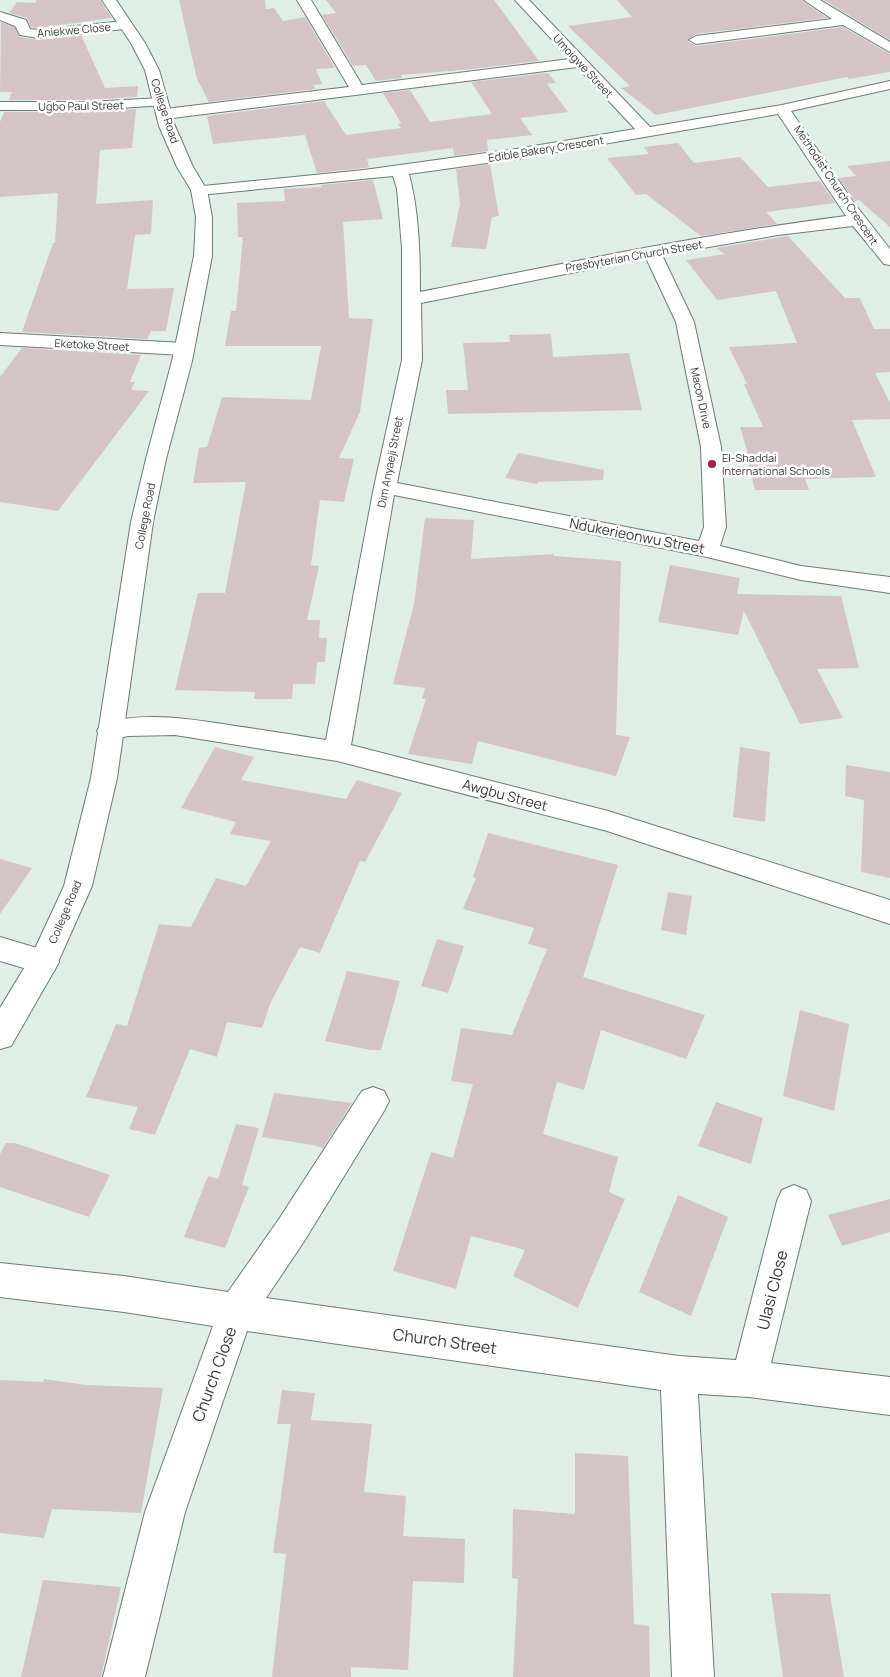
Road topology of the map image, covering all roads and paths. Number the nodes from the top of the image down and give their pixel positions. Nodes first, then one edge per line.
1 (109, 0) edge
2 (304, 0) edge
3 (522, 0) edge
4 (527, 0) edge
5 (811, 0) edge
6 (0, 16) edge
7 (845, 21) junction
8 (124, 25) junction
9 (696, 40) dead end
10 (890, 48) edge
11 (579, 62) junction
12 (890, 85) edge
13 (358, 90) junction
14 (0, 106) edge
15 (163, 108) junction
16 (782, 110) junction
17 (646, 132) junction
18 (400, 170) junction
19 (199, 190) junction
20 (857, 220) junction
21 (652, 252) junction
22 (890, 260) edge
23 (411, 299) junction
24 (0, 339) edge
25 (184, 349) junction
26 (385, 487) junction
27 (707, 550) junction
28 (890, 586) edge
29 (110, 732) junction
30 (337, 751) junction
31 (890, 912) edge
32 (0, 949) edge
33 (44, 962) junction
34 (0, 1036) edge
35 (373, 1101) dead end
36 (794, 1201) dead end
37 (0, 1280) edge
38 (236, 1311) junction
39 (679, 1374) junction
40 (749, 1379) junction
41 (890, 1396) edge
42 (124, 1677) edge
43 (693, 1677) edge

1 - 8 street, College Road
2 - 13 street
3 - 4 street
3 - 11 street, Umoigwe Street
5 - 7 street
6 - 8 street, Aniekwe Close
7 - 9 street
7 - 10 street
8 - 15 street, College Road
11 - 13 street, Ugbo Paul Street
11 - 17 street, Umoigwe Street
12 - 16 street, Edible Bakery Crescent
13 - 15 street, Ugbo Paul Street
14 - 15 street, Ugbo Paul Street
15 - 19 street, College Road
16 - 17 street, Edible Bakery Crescent
16 - 20 street, Methodist Church Crescent
17 - 18 street, Edible Bakery Crescent
18 - 19 street, Edible Bakery Crescent
18 - 23 street, Dim Anyaeji Street
19 - 25 street, College Road
20 - 21 street, Presbyterian Church Street
20 - 22 street, Methodist Church Crescent
21 - 23 street, Presbyterian Church Street
21 - 27 street, Macon Drive
23 - 26 street, Dim Anyaeji Street
24 - 25 street, Eketoke Street
25 - 29 street, College Road
26 - 27 street, Ndukerieonwu Street
26 - 30 street, Dim Anyaeji Street
27 - 28 street, Ndukerieonwu Street
29 - 30 street, Awgbu Street
29 - 33 street, College Road
30 - 31 street, Awgbu Street
32 - 33 street
33 - 34 street, College Road
35 - 38 street, Church Close
36 - 40 street, Ulasi Close
37 - 38 street, Church Street
38 - 39 street, Church Street
38 - 42 street, Church Close
39 - 40 street, Church Street
39 - 43 street
40 - 41 street, Church Street

